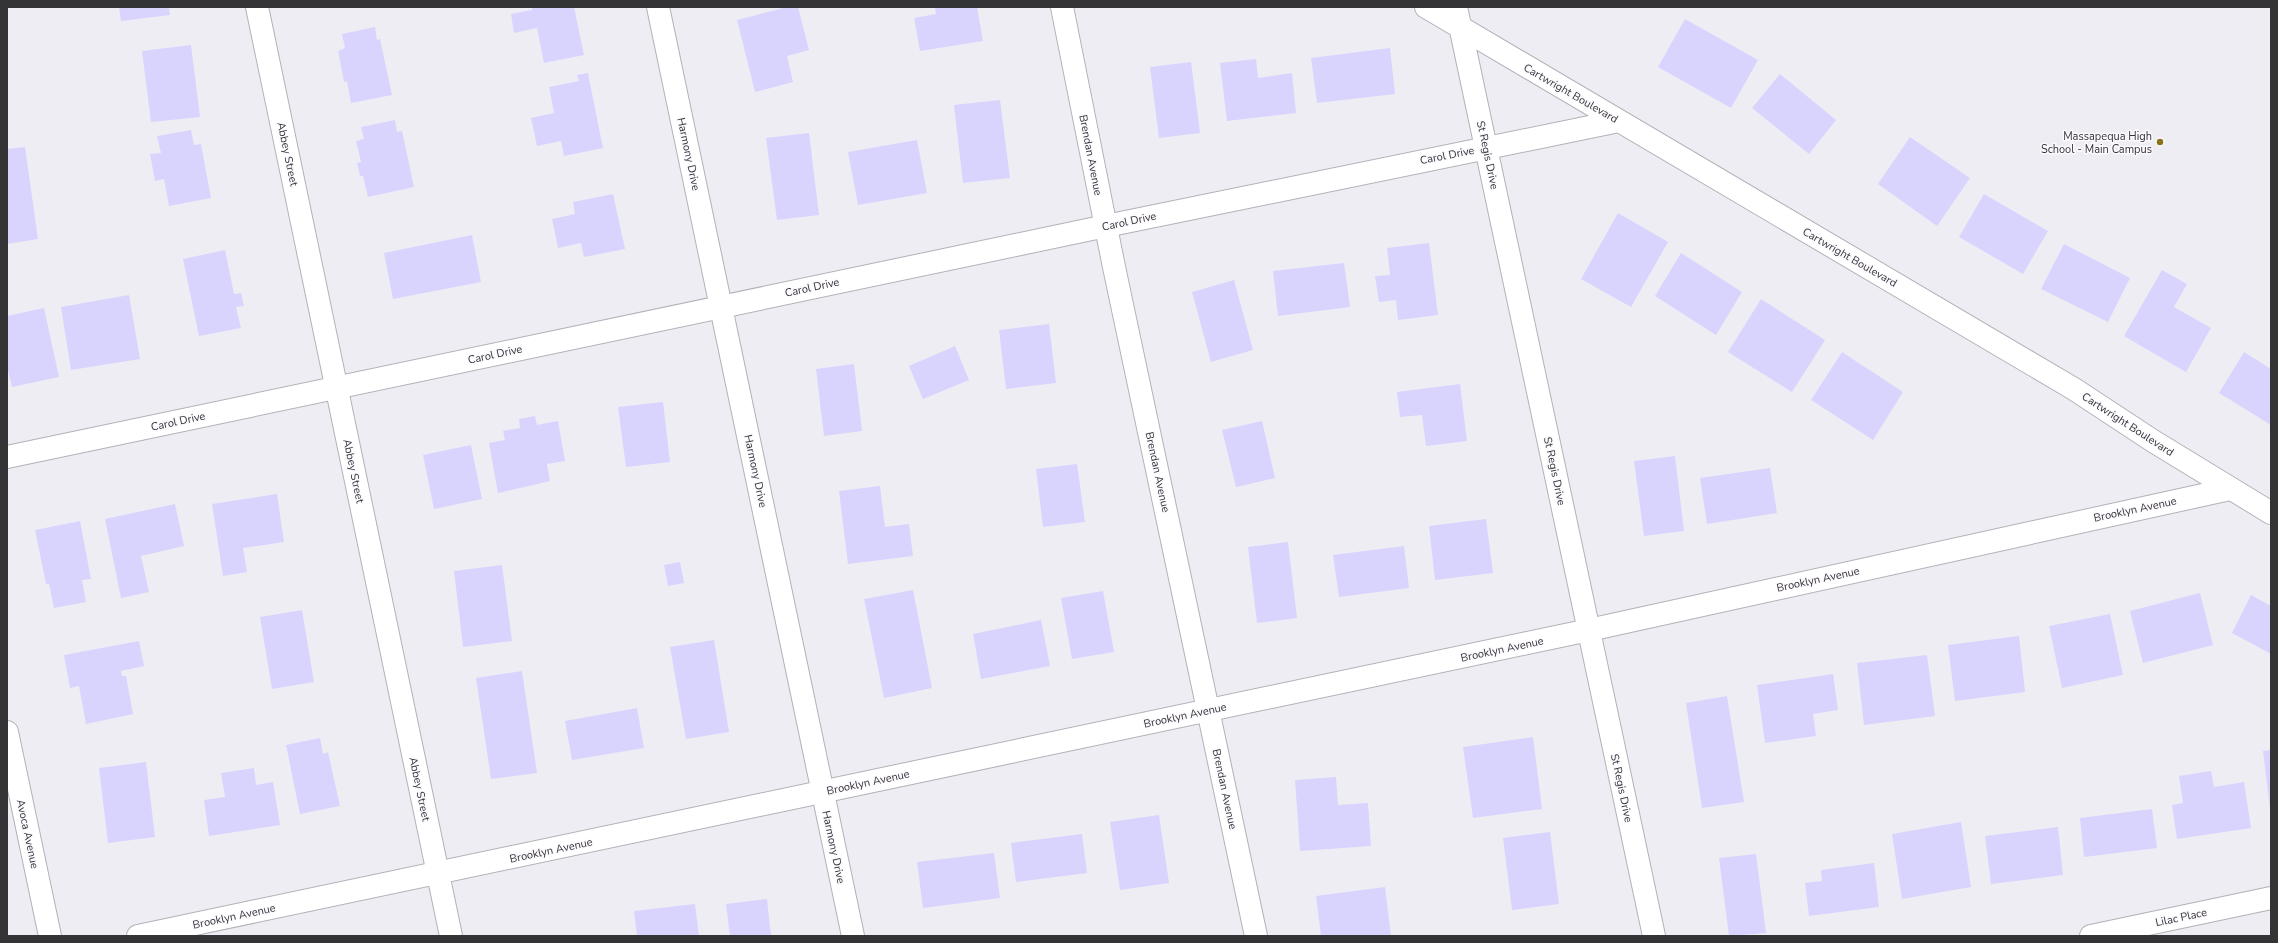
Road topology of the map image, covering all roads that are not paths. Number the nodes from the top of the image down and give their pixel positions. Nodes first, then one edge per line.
1 (257, 7) edge
2 (658, 7) edge
3 (1062, 7) edge
4 (1426, 7) edge
5 (1456, 7) edge
6 (1460, 28) junction
7 (1619, 121) junction
8 (1486, 147) junction
9 (1106, 226) junction
10 (721, 307) junction
11 (337, 388) junction
12 (7, 457) edge
13 (2230, 488) junction
14 (2271, 513) edge
15 (1589, 630) junction
16 (1208, 710) junction
17 (7, 732) edge
18 (822, 792) junction
19 (438, 874) junction
20 (2271, 898) edge
21 (50, 936) edge
22 (138, 936) edge
23 (451, 936) edge
24 (853, 936) edge
25 (1256, 936) edge
26 (1654, 936) edge
27 (2091, 936) edge

1 - 11 street, Abbey Street
2 - 10 street, Harmony Drive
3 - 9 street, Brendan Avenue
4 - 6 street, Cartwright Boulevard
5 - 6 street, St Regis Drive
6 - 7 street, Cartwright Boulevard
6 - 8 street, St Regis Drive
7 - 8 street, Carol Drive
7 - 13 street, Cartwright Boulevard
8 - 9 street, Carol Drive
8 - 15 street, St Regis Drive
9 - 10 street, Carol Drive
9 - 16 street, Brendan Avenue
10 - 11 street, Carol Drive
10 - 18 street, Harmony Drive
11 - 12 street, Carol Drive
11 - 19 street, Abbey Street
13 - 14 street, Cartwright Boulevard
13 - 15 street, Brooklyn Avenue
15 - 16 street, Brooklyn Avenue
15 - 26 street, St Regis Drive
16 - 18 street, Brooklyn Avenue
16 - 25 street, Brendan Avenue
17 - 21 street, Avoca Avenue
18 - 19 street, Brooklyn Avenue
18 - 24 street, Harmony Drive
19 - 22 street, Brooklyn Avenue
19 - 23 street, Abbey Street
20 - 27 street, Lilac Place

